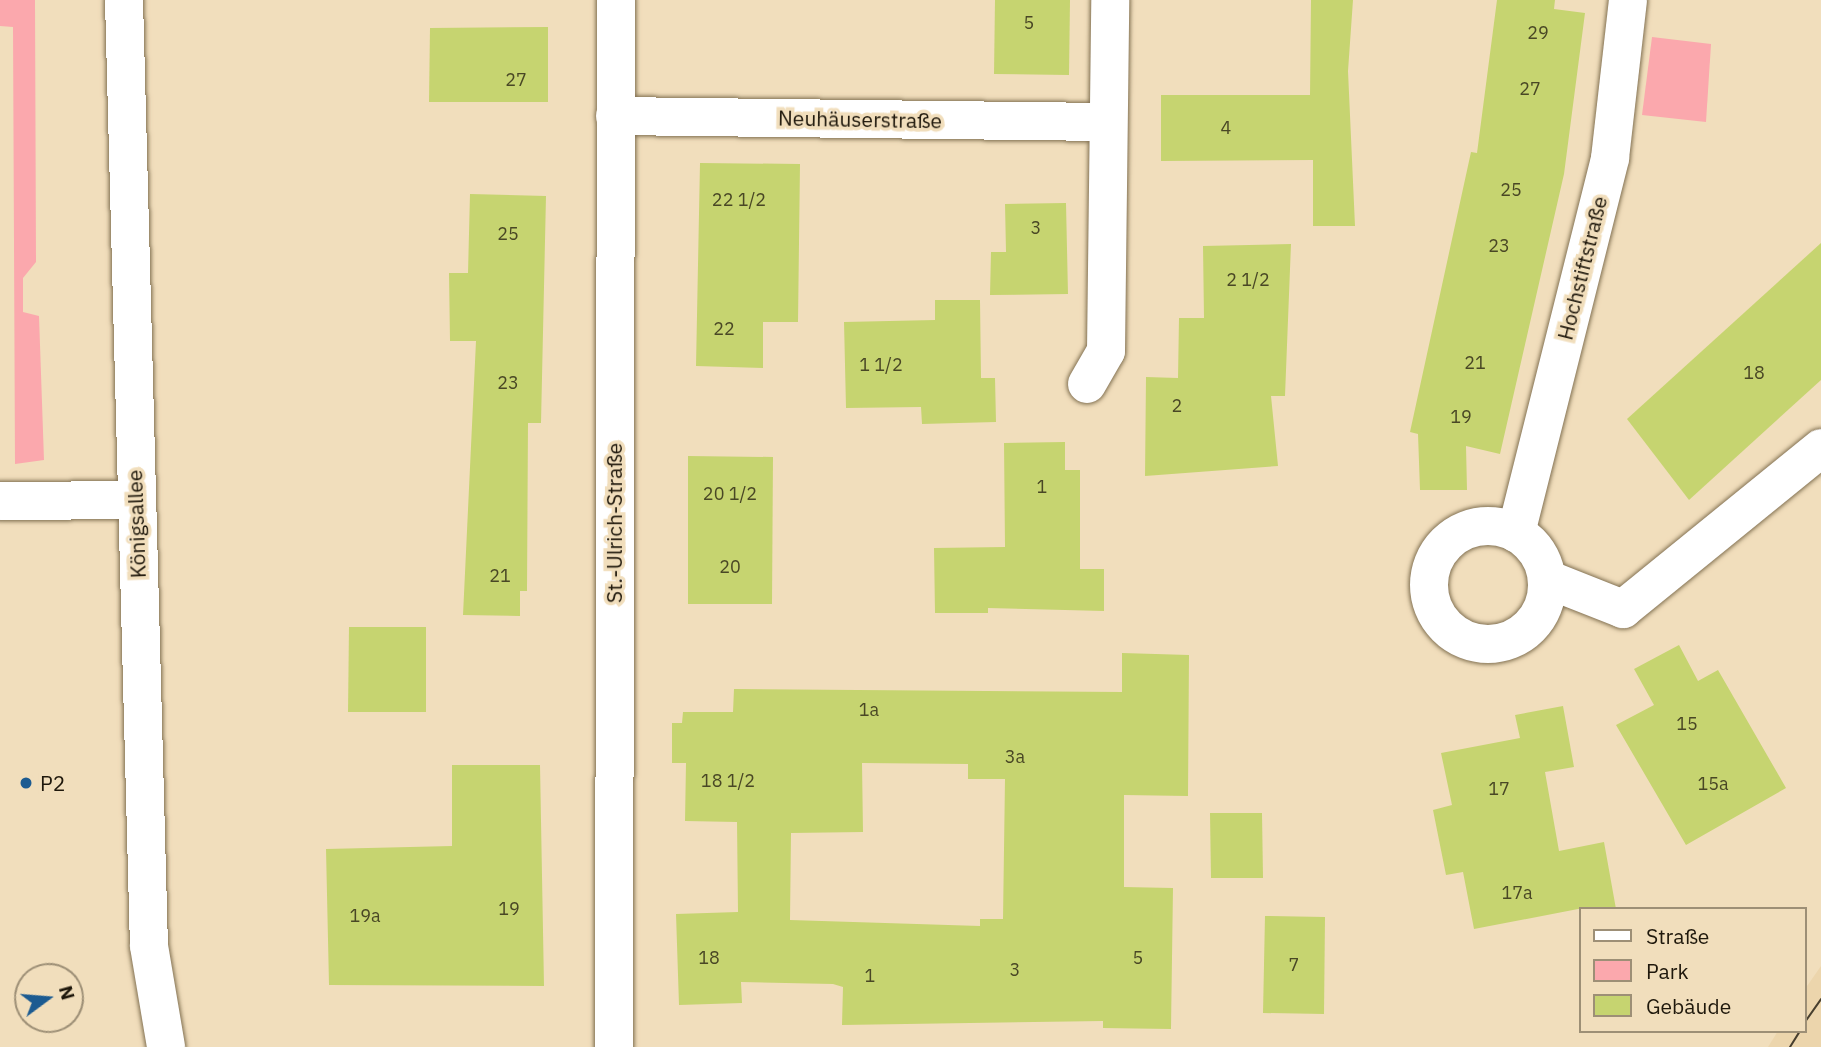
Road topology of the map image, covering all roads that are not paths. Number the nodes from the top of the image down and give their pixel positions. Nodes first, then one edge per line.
1 (124, 0) edge
2 (616, 0) edge
3 (1110, 0) edge
4 (1628, 0) edge
5 (615, 116) junction
6 (1106, 122) junction
7 (1087, 384) dead end
8 (1821, 448) edge
9 (135, 500) junction
10 (0, 501) edge
11 (1516, 533) junction
12 (1547, 579) junction
13 (166, 1047) edge
14 (614, 1047) edge

1 - 9 street, Königsallee
2 - 5 street, St.-Ulrich-Straße
3 - 6 street
4 - 11 street, Hochstiftstraße
5 - 6 street, Neuhäuserstraße
5 - 14 street, St.-Ulrich-Straße
6 - 7 street
8 - 12 street
9 - 10 street
9 - 13 street, Königsallee
11 - 12 street
11 - 12 street

